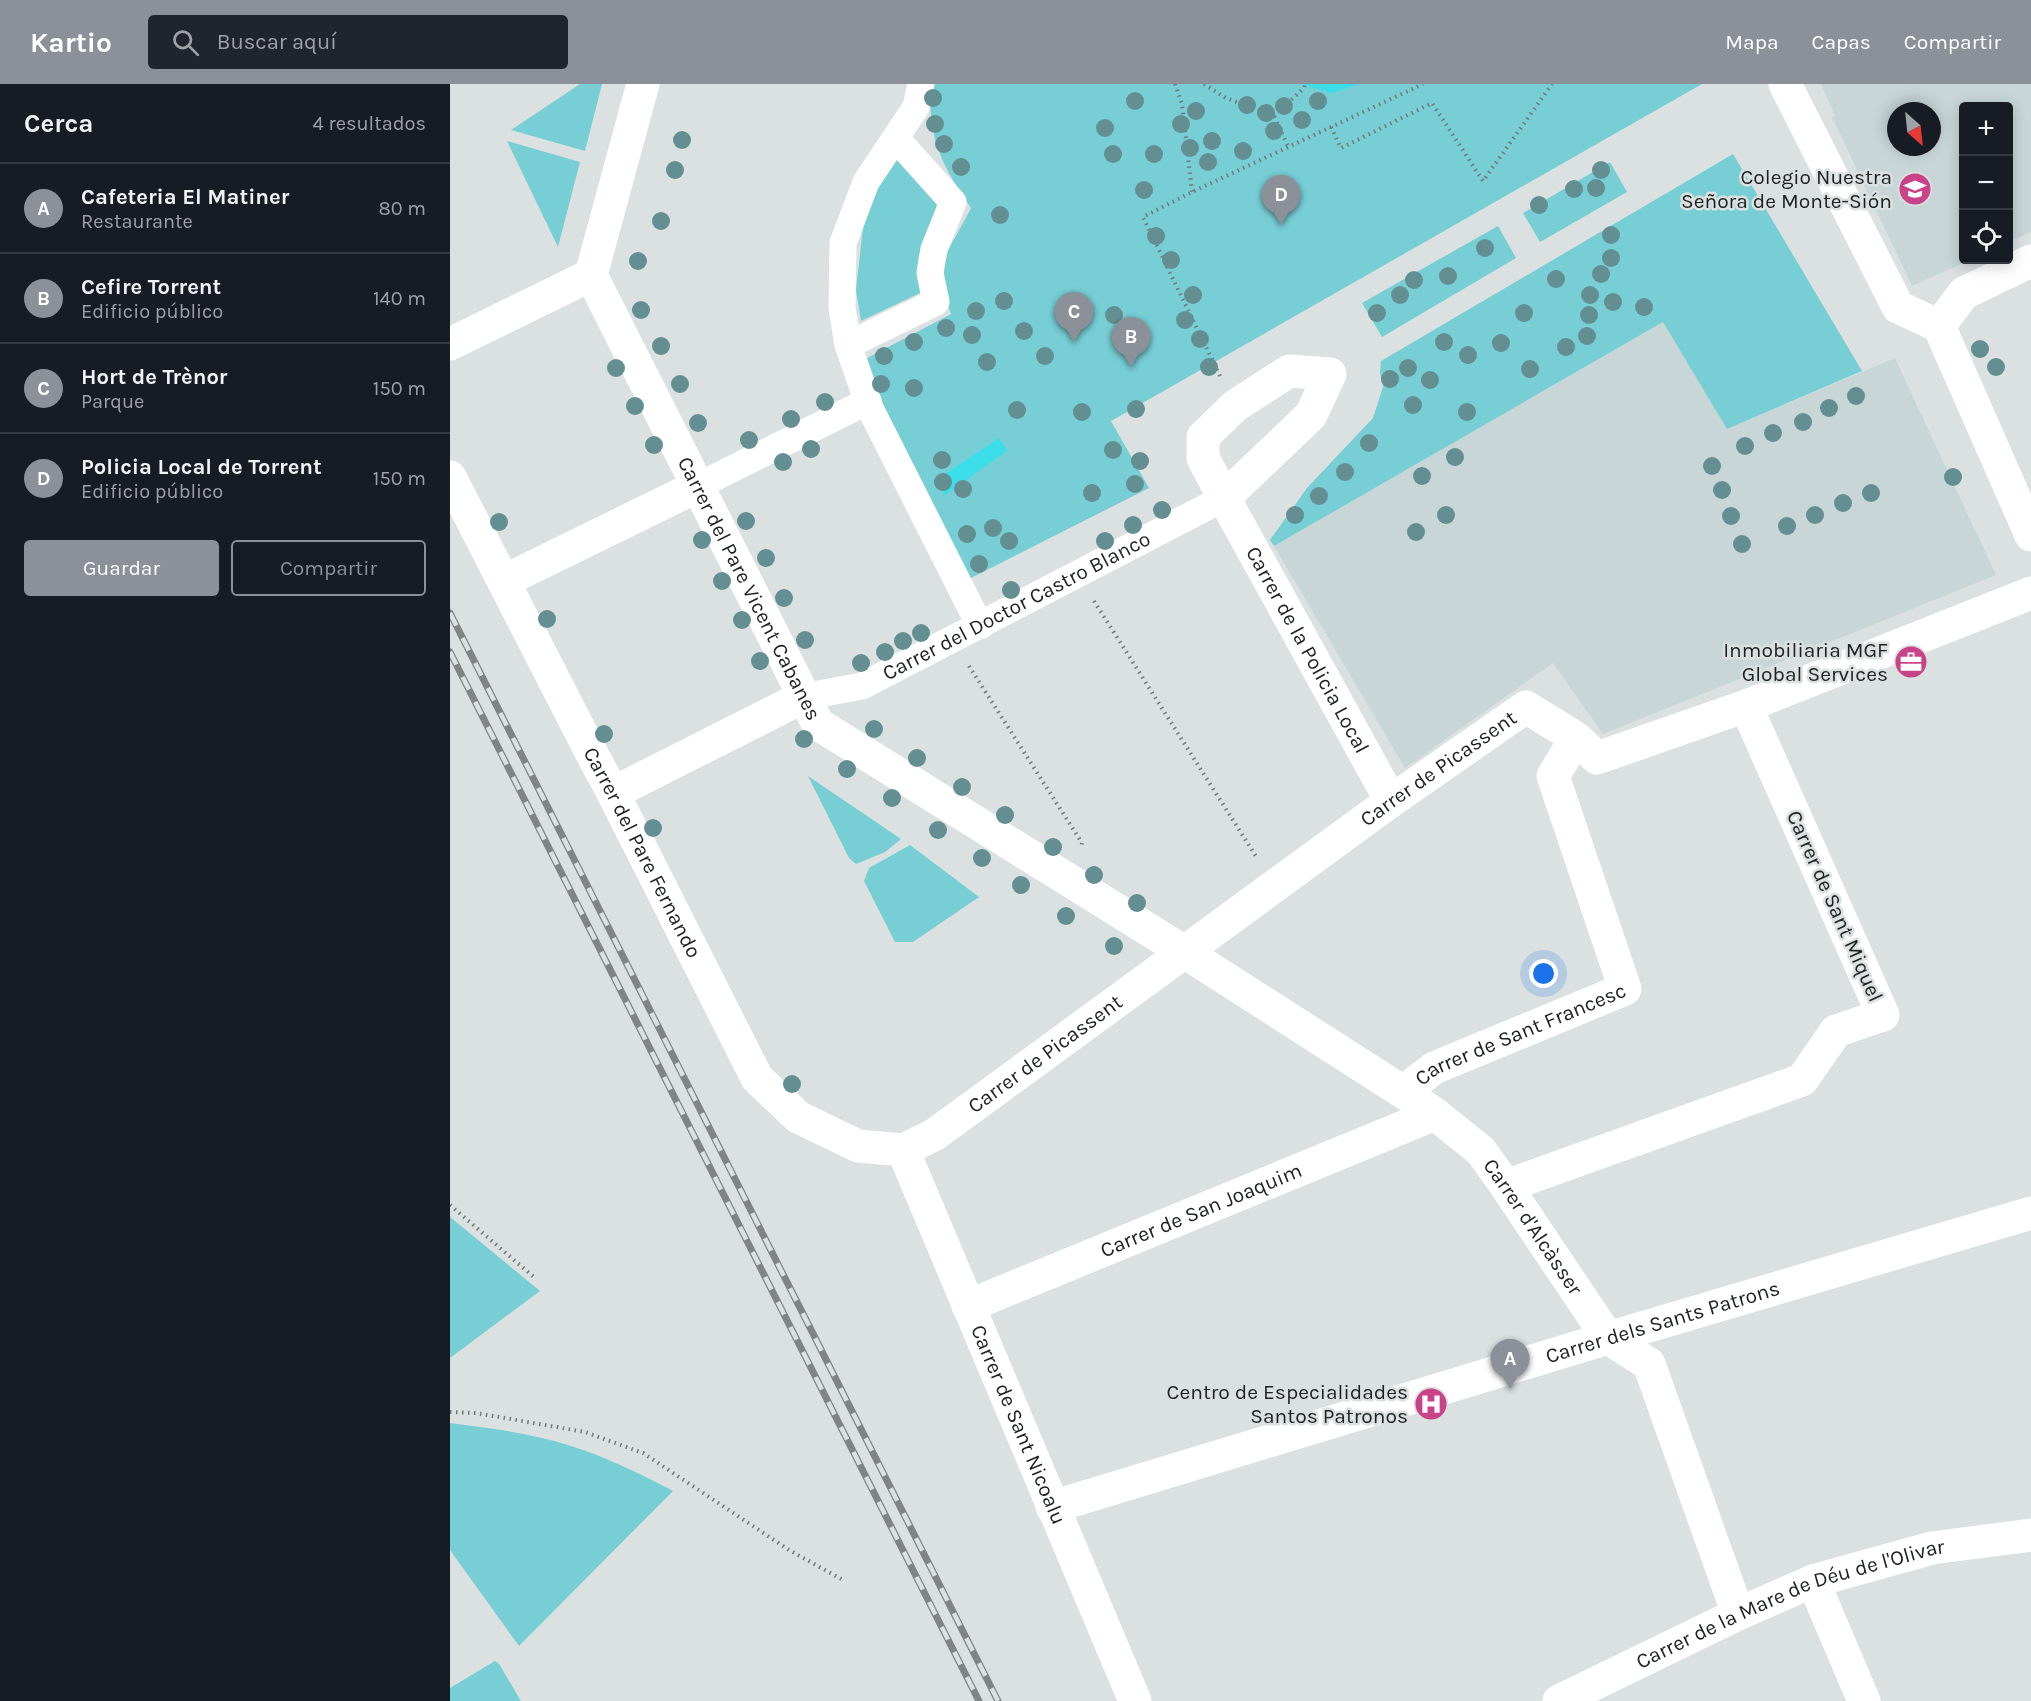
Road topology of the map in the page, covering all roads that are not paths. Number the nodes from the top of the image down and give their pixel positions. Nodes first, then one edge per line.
1 (643, 84) edge
2 (921, 84) edge
3 (1785, 84) edge
4 (896, 138) junction
5 (2031, 261) edge
6 (591, 275) junction
7 (1940, 326) junction
8 (450, 344) edge
9 (848, 345) junction
10 (868, 401) junction
11 (450, 477) edge
12 (698, 486) junction
13 (1224, 498) junction
14 (2031, 534) edge
15 (504, 581) junction
16 (2031, 593) edge
17 (980, 626) junction
18 (803, 697) junction
19 (1746, 706) junction
20 (1576, 738) junction
21 (613, 793) junction
22 (1391, 801) junction
23 (1186, 952) junction
24 (1403, 1092) junction
25 (1435, 1114) junction
26 (903, 1150) junction
27 (1506, 1186) junction
28 (2031, 1213) edge
29 (968, 1306) junction
30 (1608, 1338) junction
31 (1052, 1507) junction
32 (2031, 1535) edge
33 (1813, 1581) junction
34 (1738, 1614) junction
35 (1135, 1701) edge
36 (1559, 1701) edge
37 (1864, 1701) edge

1 - 6 street
2 - 4 street
3 - 7 street
4 - 9 street
4 - 9 street
5 - 7 street
6 - 8 street
6 - 12 street, Carrer del Pare Vicent Cabanes
7 - 14 street
9 - 10 street
10 - 12 street
10 - 17 street
11 - 15 street, Carrer del Pare Fernando
12 - 15 street
12 - 18 street, Carrer del Pare Vicent Cabanes
13 - 13 street, Carrer de la Policia Local
13 - 17 street, Carrer del Doctor Castro Blanco
13 - 22 street, Carrer de la Policia Local
15 - 21 street, Carrer del Pare Fernando
16 - 19 street, Carrer de Picassent
17 - 18 street, Carrer del Doctor Castro Blanco
18 - 21 street
18 - 23 street, Carrer del Pare Vicent Cabanes
19 - 20 street, Carrer de Picassent
19 - 27 street, Carrer de Sant Miquel
20 - 22 street, Carrer de Picassent
20 - 24 street, Carrer de Sant Francesc
21 - 26 street, Carrer del Pare Fernando
22 - 23 street, Carrer de Picassent
23 - 24 street, Carrer d'Alcàsser
23 - 26 street, Carrer de Picassent
24 - 25 street, Carrer d'Alcàsser
25 - 27 street, Carrer d'Alcàsser
25 - 29 street, Carrer de San Joaquim
26 - 29 street, Carrer de Sant Nicoalu
27 - 30 street, Carrer d'Alcàsser
28 - 30 street, Carrer dels Sants Patrons
29 - 31 street, Carrer de Sant Nicoalu
30 - 31 street, Carrer dels Sants Patrons
30 - 34 street, Carrer d'Alcàsser
31 - 35 street, Carrer de Sant Nicoalu
32 - 33 street, Carrer de la Mare de Déu de l'Olivar
33 - 34 street, Carrer de la Mare de Déu de l'Olivar
33 - 37 street
34 - 36 street, Carrer de la Mare de Déu de l'Olivar

